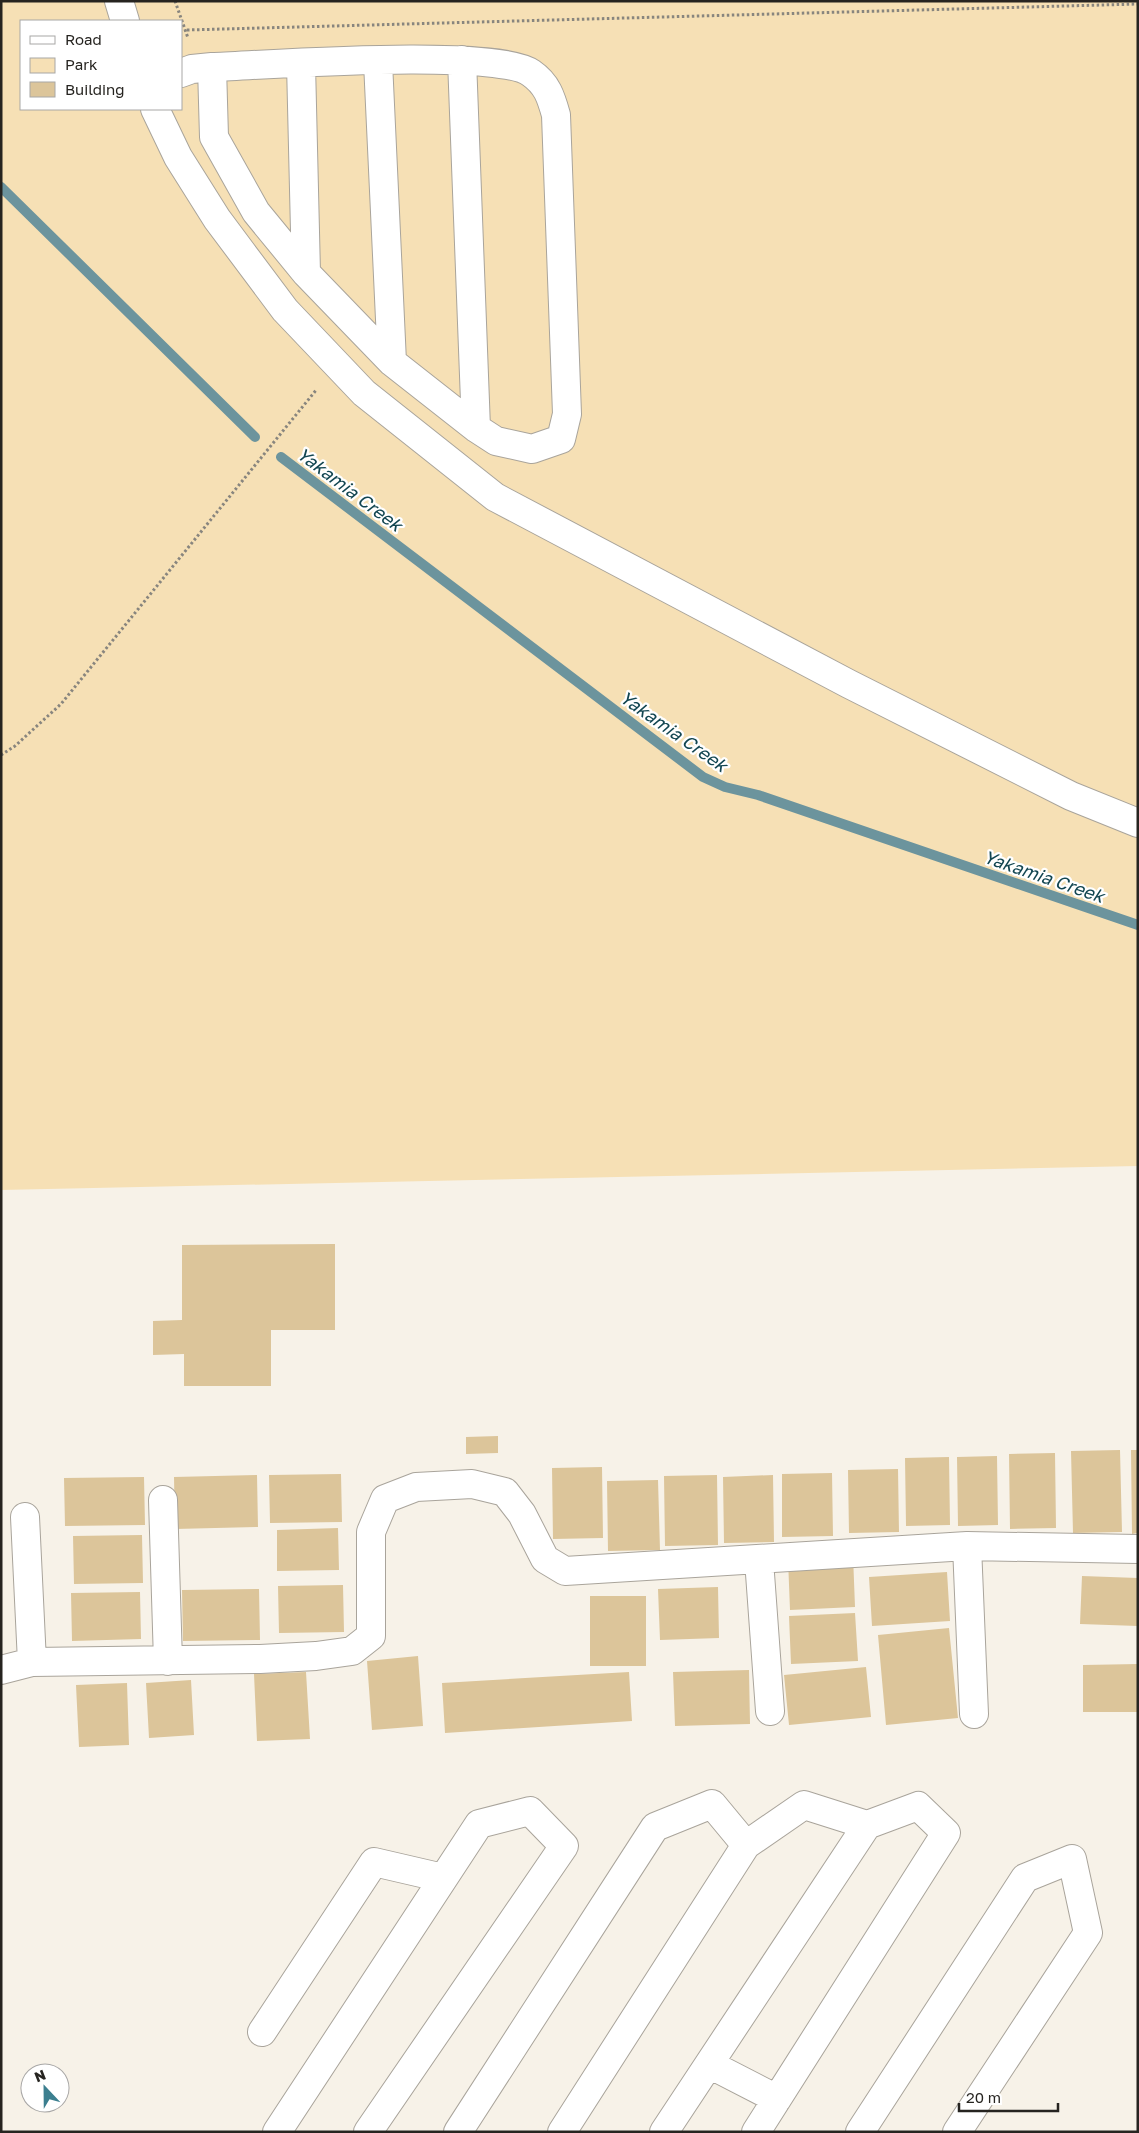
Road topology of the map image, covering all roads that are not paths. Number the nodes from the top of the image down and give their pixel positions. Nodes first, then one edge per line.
1 (118, 1) edge
2 (125, 20) edge
3 (462, 60) junction
4 (378, 62) junction
5 (301, 64) junction
6 (212, 67) junction
7 (182, 72) edge
8 (155, 110) edge
9 (306, 273) junction
10 (392, 362) junction
11 (476, 428) junction
12 (1138, 823) edge
13 (163, 1500) dead end
14 (25, 1516) dead end
15 (968, 1546) junction
16 (1138, 1549) edge
17 (760, 1560) junction
18 (168, 1661) junction
19 (32, 1662) junction
20 (1, 1670) edge
21 (770, 1711) dead end
22 (974, 1714) dead end
23 (866, 1825) junction
24 (746, 1845) junction
25 (443, 1878) junction
26 (262, 2032) dead end
27 (708, 2064) junction
28 (777, 2099) junction
29 (277, 2132) edge
30 (368, 2132) edge
31 (458, 2132) edge
32 (562, 2132) edge
33 (664, 2132) edge
34 (756, 2132) edge
35 (860, 2132) edge
36 (958, 2132) edge

1 - 2 street
3 - 4 street
3 - 11 street
3 - 11 street
4 - 5 street
4 - 10 street
5 - 6 street
5 - 9 street
6 - 7 street
6 - 9 street
8 - 12 street
9 - 10 street
10 - 11 street
13 - 18 street
14 - 19 street
15 - 16 street
15 - 17 street
15 - 22 street
17 - 18 street
17 - 21 street
18 - 19 street
19 - 20 street
23 - 24 street
23 - 27 street
23 - 28 street
24 - 31 street
24 - 32 street
25 - 26 street
25 - 29 street
25 - 30 street
27 - 28 street
27 - 33 street
28 - 34 street
35 - 36 street

